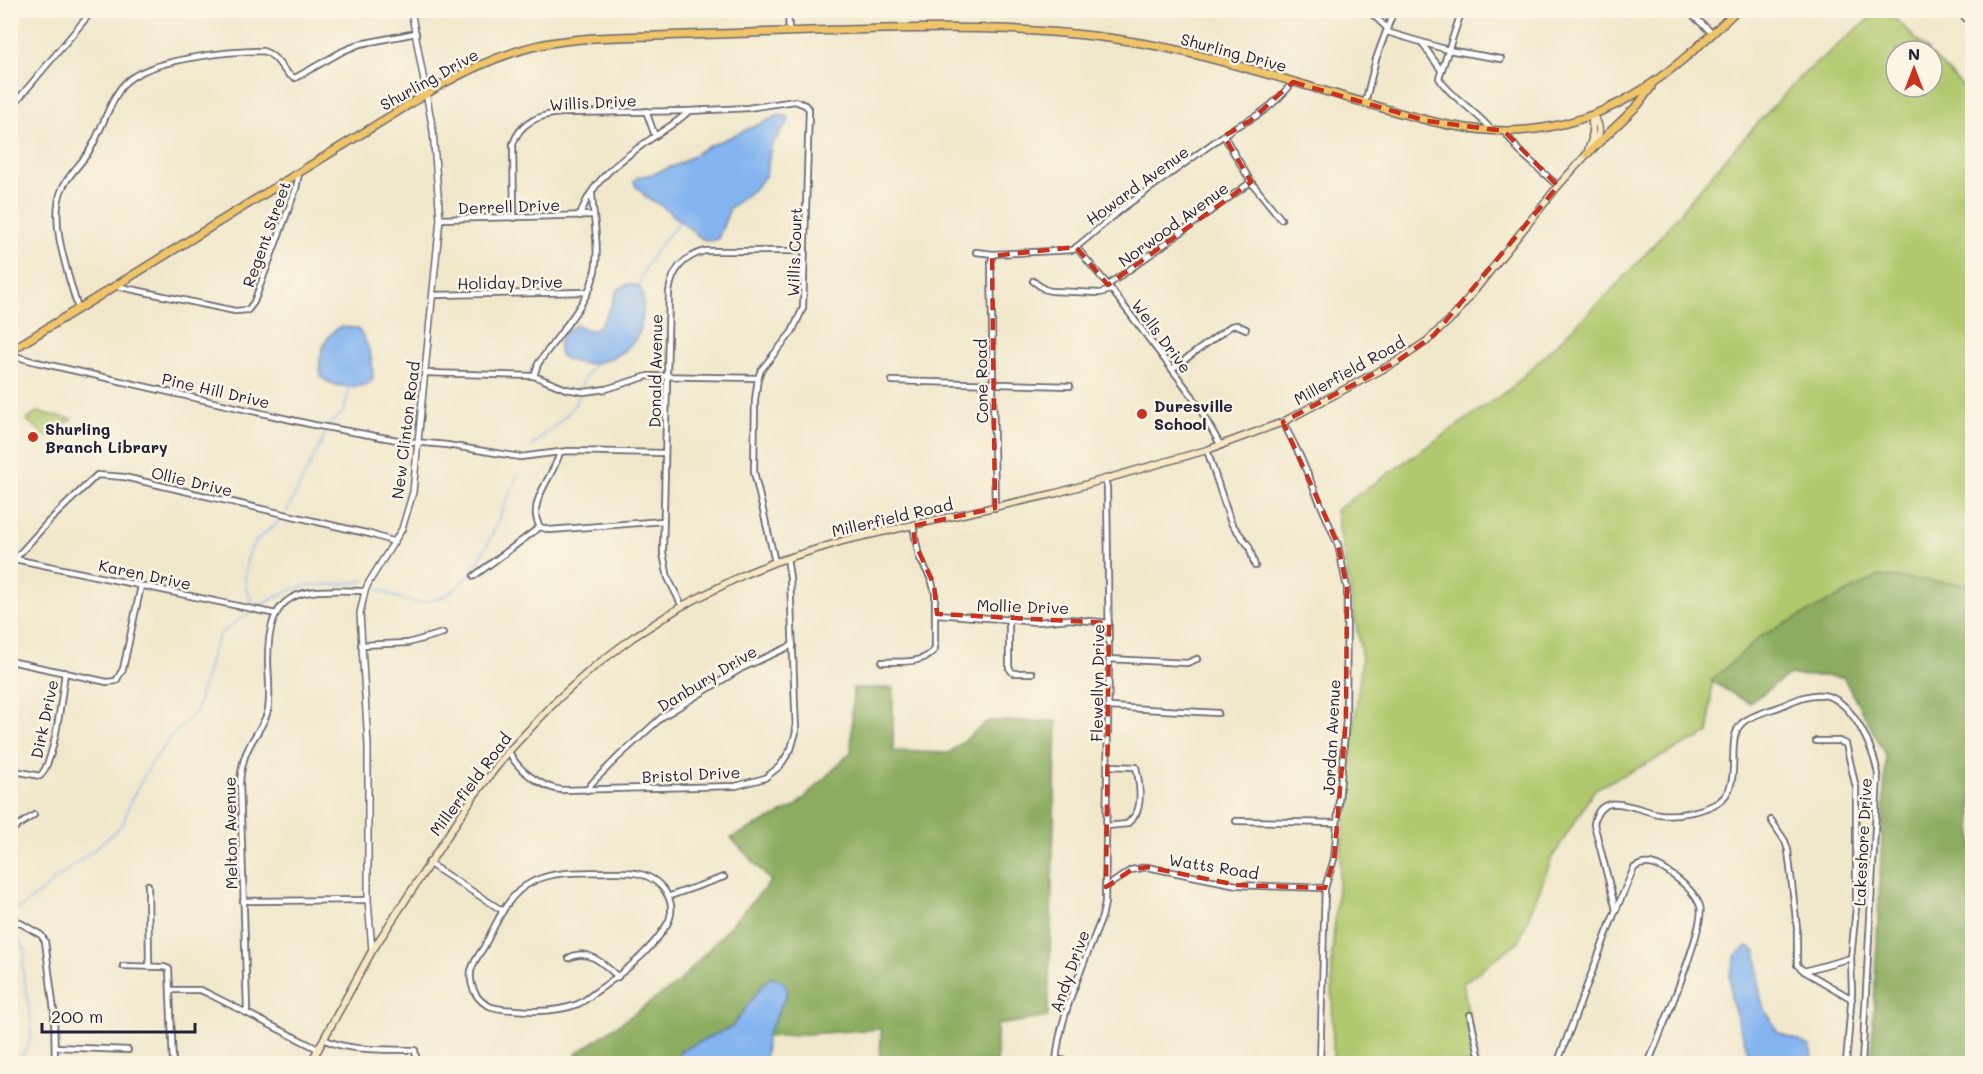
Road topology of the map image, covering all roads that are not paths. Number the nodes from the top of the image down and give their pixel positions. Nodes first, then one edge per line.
1 (93, 10) edge
2 (411, 10) edge
3 (788, 10) edge
4 (1368, 10) edge
5 (1394, 10) edge
6 (1462, 10) edge
7 (1687, 10) edge
8 (1737, 10) edge
9 (1958, 10) edge
10 (1972, 25) edge
11 (1387, 30) junction
12 (789, 32) junction
13 (416, 33) junction
14 (1712, 33) junction
15 (1421, 42) junction
16 (1448, 50) junction
17 (1501, 59) dead end
18 (1440, 70) junction
19 (1293, 82) junction
20 (1655, 83) junction
21 (425, 94) junction
22 (1365, 103) junction
23 (10, 109) edge
24 (646, 111) junction
25 (689, 111) junction
26 (1592, 115) junction
27 (1492, 131) junction
28 (1504, 131) junction
29 (655, 136) junction
30 (1224, 136) junction
31 (1587, 154) junction
32 (298, 173) junction
33 (1251, 182) junction
34 (1558, 186) junction
35 (592, 193) junction
36 (593, 215) junction
37 (580, 216) junction
38 (514, 218) junction
39 (440, 219) junction
40 (1281, 219) dead end
41 (1076, 247) junction
42 (805, 251) junction
43 (976, 252) dead end
44 (993, 254) junction
45 (1033, 281) dead end
46 (116, 286) junction
47 (1109, 287) junction
48 (587, 292) junction
49 (434, 295) junction
50 (78, 309) junction
51 (1246, 329) dead end
52 (11, 350) edge
53 (1172, 369) junction
54 (426, 373) junction
55 (666, 375) junction
56 (534, 376) junction
57 (758, 378) junction
58 (892, 381) dead end
59 (993, 385) junction
60 (1070, 386) dead end
61 (1283, 422) junction
62 (419, 442) junction
63 (1221, 446) junction
64 (1208, 450) junction
65 (560, 452) junction
66 (665, 453) junction
67 (1105, 480) junction
68 (995, 508) junction
69 (663, 521) junction
70 (913, 526) junction
71 (540, 527) junction
72 (396, 542) junction
73 (13, 558) edge
74 (787, 558) junction
75 (775, 562) junction
76 (1256, 566) dead end
77 (474, 576) dead end
78 (141, 586) junction
79 (365, 591) junction
80 (682, 606) junction
81 (276, 614) junction
82 (937, 614) junction
83 (1009, 618) junction
84 (1109, 623) junction
85 (443, 633) dead end
86 (361, 645) junction
87 (793, 645) junction
88 (1109, 659) junction
89 (1197, 659) dead end
90 (10, 661) edge
91 (882, 662) dead end
92 (66, 672) junction
93 (1032, 673) dead end
94 (1109, 707) junction
95 (1218, 713) dead end
96 (1816, 741) dead end
97 (508, 751) junction
98 (1108, 766) junction
99 (10, 770) edge
100 (587, 790) junction
101 (34, 815) dead end
102 (1236, 820) dead end
103 (1771, 820) dead end
104 (1337, 823) junction
105 (1107, 826) junction
106 (10, 831) edge
107 (428, 863) junction
108 (724, 877) dead end
109 (148, 885) dead end
110 (1106, 887) junction
111 (1325, 888) junction
112 (670, 896) junction
113 (368, 900) junction
114 (243, 901) junction
115 (1616, 910) junction
116 (503, 911) junction
117 (10, 917) edge
118 (372, 951) junction
119 (569, 958) dead end
120 (1851, 958) junction
121 (123, 966) dead end
122 (149, 966) junction
123 (1804, 971) junction
124 (618, 977) junction
125 (170, 990) junction
126 (1851, 999) junction
127 (246, 1013) junction
128 (1470, 1015) dead end
129 (324, 1039) junction
130 (55, 1047) junction
131 (318, 1049) junction
132 (128, 1050) dead end
133 (1056, 1061) edge
134 (1248, 1063) edge
135 (55, 1064) edge
136 (173, 1064) edge
137 (310, 1064) edge
138 (417, 1064) edge
139 (1080, 1064) edge
140 (1220, 1064) edge
141 (1320, 1064) edge
142 (1481, 1064) edge
143 (1557, 1064) edge
144 (1648, 1064) edge
145 (1846, 1064) edge
146 (1862, 1064) edge

1 - 23 street
2 - 13 street, New Clinton Road
3 - 12 street
4 - 11 street
5 - 11 street
6 - 16 street
7 - 14 street
8 - 14 main road
9 - 10 street
11 - 15 street
11 - 22 street
12 - 19 main road, Shurling Drive
12 - 21 main road, Shurling Drive
13 - 21 street, New Clinton Road
13 - 50 street
14 - 20 main road
15 - 16 street
15 - 18 street
16 - 17 street
16 - 18 street
18 - 27 street
19 - 22 main road, Shurling Drive
19 - 30 street, Howard Avenue
20 - 26 main road
20 - 31 main road
21 - 32 main road, Shurling Drive
21 - 39 street, New Clinton Road
22 - 27 main road, Shurling Drive
24 - 25 street, Willis Drive
24 - 29 street
24 - 38 street, Willis Drive
25 - 29 street, Derrell Drive
25 - 42 street, Willis Court
26 - 28 main road, Shurling Drive
26 - 31 main road, Millerfield Road
27 - 28 main road, Shurling Drive
28 - 34 street
29 - 35 street, Derrell Drive
30 - 33 street
30 - 41 street, Howard Avenue
31 - 34 main road, Millerfield Road
32 - 46 main road, Shurling Drive
32 - 46 street, Regent Street
33 - 40 street
33 - 47 street, Norwood Avenue
34 - 61 main road, Millerfield Road
35 - 36 street
35 - 37 street, Derrell Drive
36 - 37 street, Derrell Drive
36 - 48 street
37 - 38 street, Derrell Drive
38 - 39 street, Derrell Drive
39 - 49 street, New Clinton Road
41 - 44 street
41 - 47 street, Wells Drive
42 - 55 street, Donald Avenue
42 - 57 street, Willis Court
43 - 44 street
44 - 59 street, Cone Road
45 - 47 street
46 - 50 main road, Shurling Drive
47 - 53 street, Wells Drive
48 - 49 street, Holiday Drive
48 - 56 street
49 - 54 street, New Clinton Road
50 - 52 main road, Shurling Drive
51 - 53 street
52 - 62 street, Pine Hill Drive
53 - 63 street, Wells Drive
54 - 56 street
54 - 62 street, New Clinton Road
55 - 56 street
55 - 57 street
55 - 66 street, Donald Avenue
57 - 75 street, Willis Court
58 - 59 street
59 - 60 street
59 - 68 street, Cone Road
61 - 63 main road, Millerfield Road
61 - 104 street, Jordan Avenue
62 - 65 street, Pine Hill Drive
62 - 72 street, New Clinton Road
63 - 64 main road, Millerfield Road
64 - 67 main road, Millerfield Road
64 - 76 street
65 - 66 street, Pine Hill Drive
65 - 71 street
66 - 69 street, Donald Avenue
67 - 68 main road, Millerfield Road
67 - 84 street, Flewellyn Drive
68 - 70 main road, Millerfield Road
69 - 71 street
69 - 80 street, Donald Avenue
70 - 74 main road, Millerfield Road
70 - 82 street
71 - 77 street
72 - 73 street, Ollie Drive
72 - 79 street, New Clinton Road
73 - 78 street, Karen Drive
74 - 75 main road, Millerfield Road
74 - 87 street, Bristol Drive
75 - 80 main road, Millerfield Road
78 - 81 street, Karen Drive
78 - 92 street
79 - 81 street
79 - 86 street, New Clinton Road
80 - 97 main road, Millerfield Road
81 - 114 street, Melton Avenue
82 - 83 street, Mollie Drive
82 - 91 street
83 - 84 street, Mollie Drive
83 - 93 street
84 - 88 street, Flewellyn Drive
85 - 86 street
86 - 113 street, New Clinton Road
87 - 100 street, Danbury Drive
87 - 100 street, Bristol Drive
88 - 89 street
88 - 94 street, Flewellyn Drive
90 - 92 street
92 - 99 street, Dirk Drive
94 - 95 street
94 - 98 street, Flewellyn Drive
96 - 120 street, Lakeshore Drive
97 - 100 street, Bristol Drive
97 - 107 main road, Millerfield Road
98 - 105 street, Flewellyn Drive
98 - 105 street
101 - 106 street
102 - 104 street
103 - 123 street
104 - 111 street, Jordan Avenue
105 - 110 street, Flewellyn Drive
107 - 116 street
107 - 118 main road, Millerfield Road
108 - 112 street
109 - 122 street
110 - 111 street, Watts Road
110 - 133 street, Andy Drive
111 - 141 street, Jordan Avenue
112 - 116 street
112 - 124 street
113 - 114 street
113 - 118 street, New Clinton Road
114 - 127 street, Melton Avenue
115 - 143 street
115 - 144 street
115 - 146 street, Lakeshore Drive
116 - 124 street
117 - 130 street
118 - 129 main road, Millerfield Road
119 - 124 street
120 - 123 street
120 - 126 street, Lakeshore Drive
121 - 122 street
122 - 125 street
123 - 126 street
125 - 127 street
125 - 136 street
126 - 145 street, Lakeshore Drive
127 - 131 street
128 - 142 street
129 - 131 main road, Millerfield Road
129 - 138 street
130 - 132 street
130 - 135 street
131 - 137 main road, Millerfield Road
133 - 139 street
134 - 140 street

